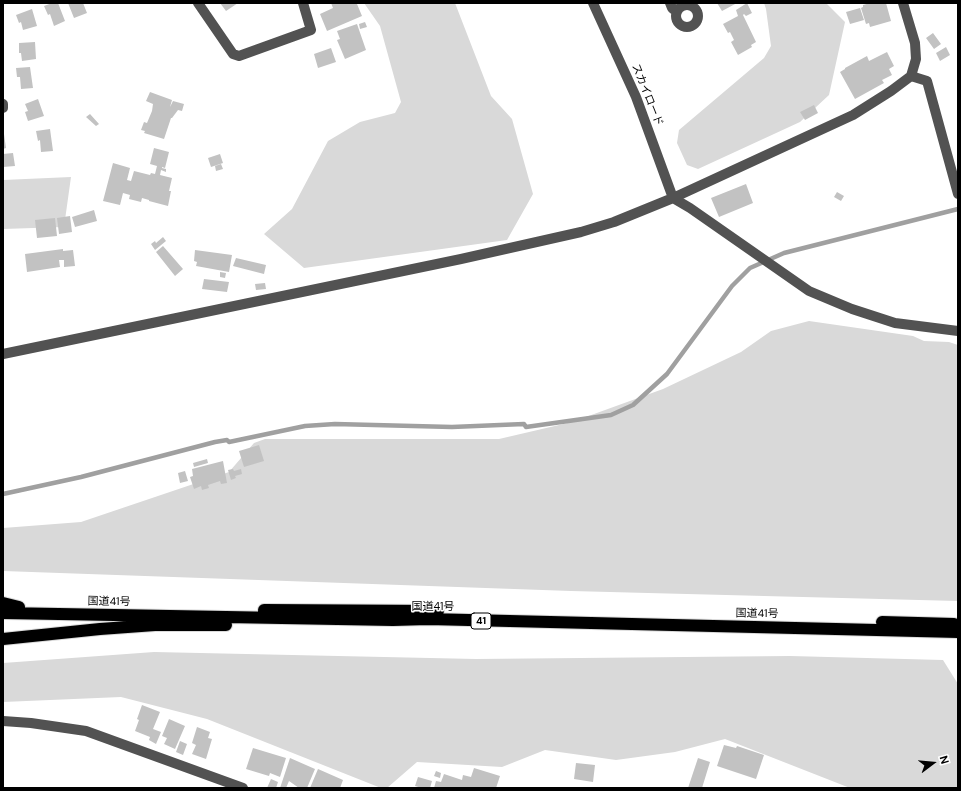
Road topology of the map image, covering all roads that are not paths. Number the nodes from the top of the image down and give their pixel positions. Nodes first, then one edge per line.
1 (198, 3) edge
2 (303, 3) edge
3 (592, 3) edge
4 (670, 3) edge
5 (903, 3) edge
6 (677, 12) dead end
7 (911, 76) junction
8 (3, 104) edge
9 (3, 108) edge
10 (958, 194) edge
11 (673, 198) junction
12 (958, 331) edge
13 (3, 354) edge
14 (3, 603) edge
15 (3, 607) edge
16 (20, 607) junction
17 (3, 613) edge
18 (393, 620) junction
19 (958, 624) edge
20 (958, 632) edge
21 (3, 639) edge
22 (3, 721) edge
23 (241, 788) edge

1 - 2 street
3 - 11 street, スカイロード
4 - 6 street
5 - 7 street
7 - 10 street
7 - 11 street
8 - 9 street
11 - 12 street
11 - 13 street
14 - 16 highway, 41
15 - 16 highway, 国道41号 / 41
16 - 19 highway, 国道41号 / 41
17 - 18 highway, 国道41号 / 41
18 - 20 highway, 国道41号 / 41
18 - 21 highway, 41
22 - 23 street

